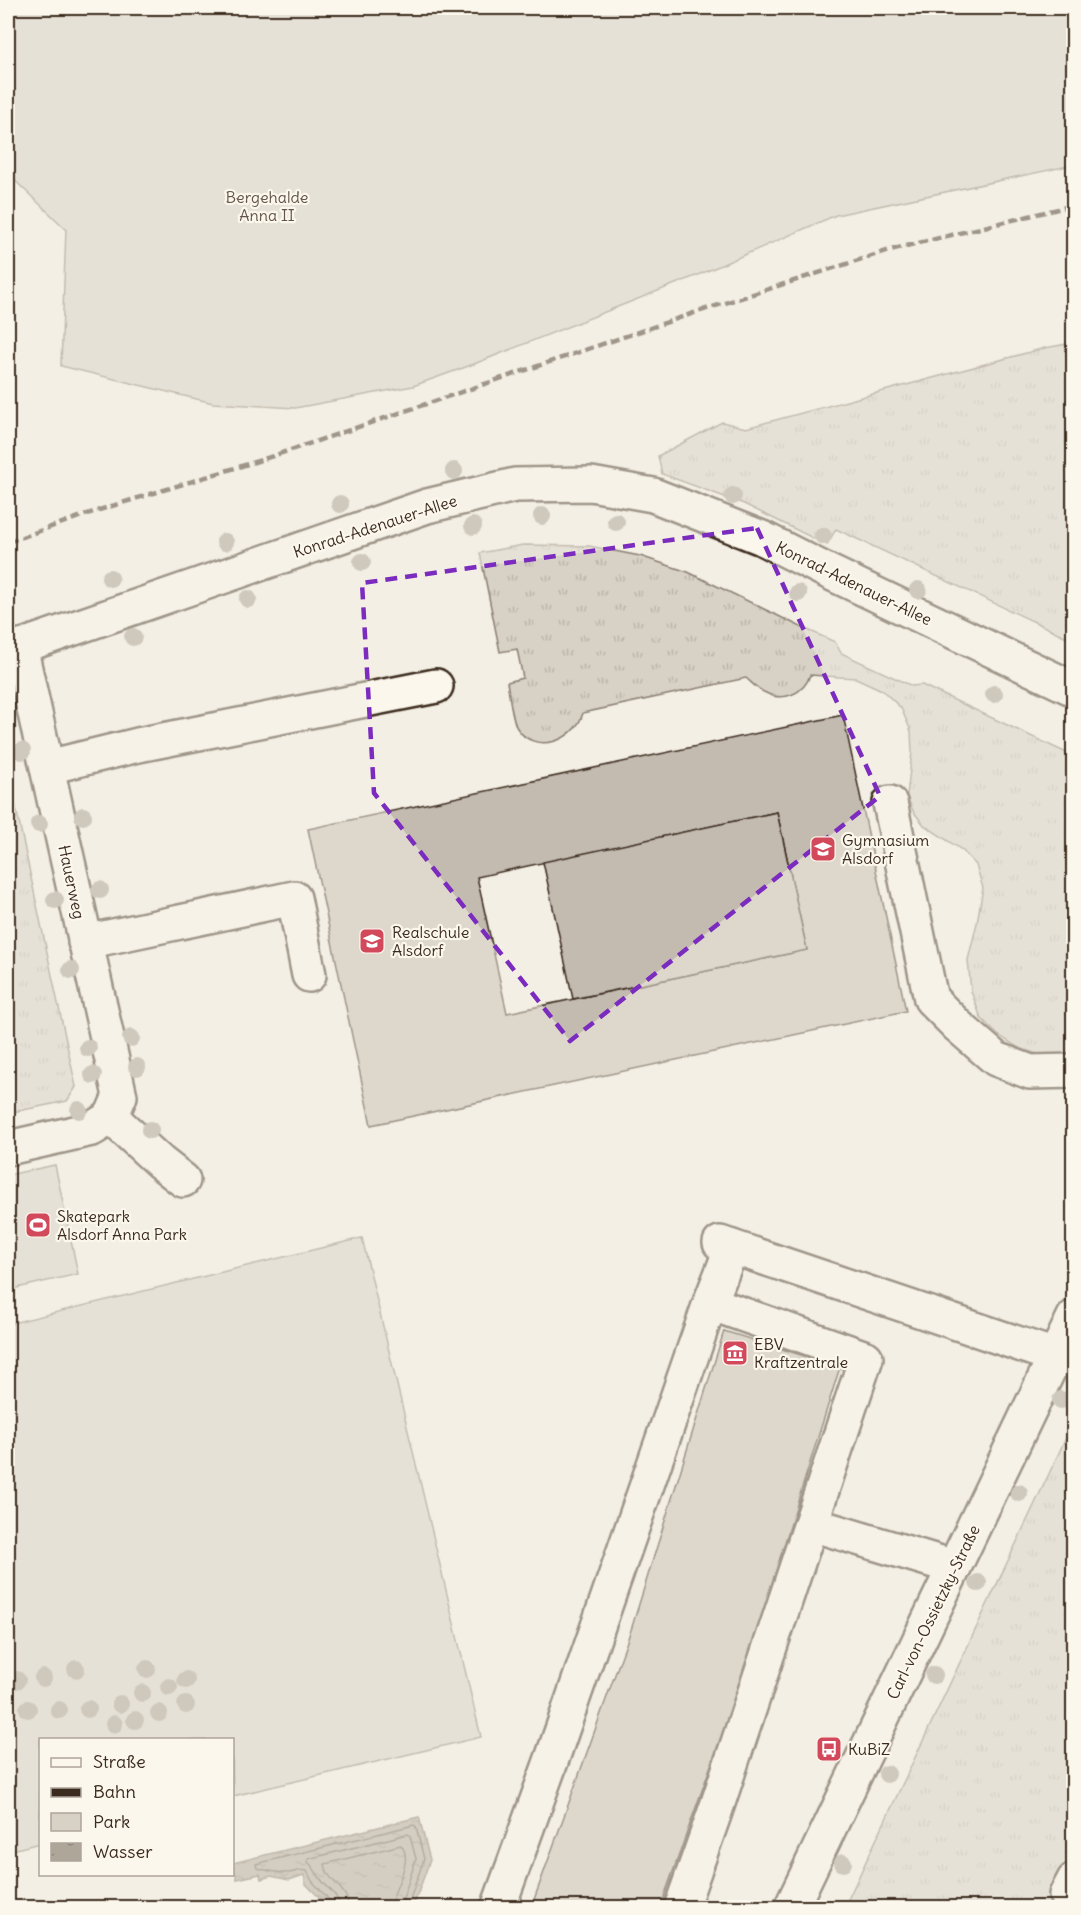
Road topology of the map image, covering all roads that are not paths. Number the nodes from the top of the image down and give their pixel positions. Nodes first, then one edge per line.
1 (14, 648) edge
2 (436, 686) dead end
3 (1074, 689) edge
4 (48, 767) junction
5 (890, 803) dead end
6 (86, 942) junction
7 (309, 975) dead end
8 (1074, 1071) edge
9 (111, 1117) junction
10 (8, 1148) edge
11 (183, 1180) dead end
12 (710, 1303) junction
13 (1074, 1317) edge
14 (1055, 1356) junction
15 (812, 1524) junction
16 (954, 1567) junction
17 (1074, 1880) edge
18 (1074, 1898) edge
19 (498, 1908) edge
20 (681, 1908) edge
21 (791, 1908) edge

1 - 3 street, Konrad-Adenauer-Allee
1 - 4 street, Hauerweg
2 - 4 street
4 - 6 street, Hauerweg
5 - 8 street
6 - 7 street
6 - 9 street, Hauerweg
9 - 10 street
9 - 11 street
12 - 14 street
12 - 15 street
12 - 19 street
13 - 14 street, Carl-von-Ossietzky-Straße
14 - 16 street, Carl-von-Ossietzky-Straße
15 - 16 street
15 - 20 street
16 - 21 street, Carl-von-Ossietzky-Straße
17 - 18 street

